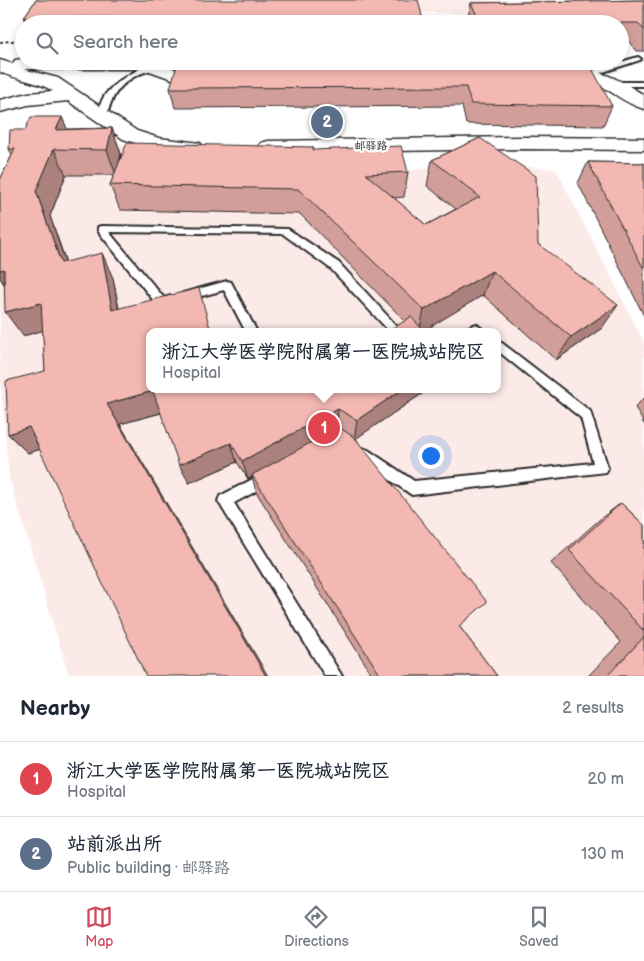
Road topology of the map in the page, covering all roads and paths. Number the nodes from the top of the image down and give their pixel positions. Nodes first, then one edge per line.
1 (15, 41) edge
2 (0, 42) edge
3 (638, 60) dead end
4 (629, 63) edge
5 (0, 64) edge
6 (15, 64) edge
7 (145, 70) edge
8 (167, 70) edge
9 (552, 70) edge
10 (602, 70) edge
11 (588, 74) junction
12 (226, 75) edge
13 (74, 95) junction
14 (643, 97) edge
15 (0, 106) edge
16 (103, 116) junction
17 (644, 144) edge
18 (215, 148) edge
19 (252, 148) edge
20 (250, 328) edge
21 (393, 328) edge
22 (501, 347) edge
23 (353, 448) edge
24 (281, 469) edge
25 (334, 676) edge

1 - 2 path
3 - 4 lane
5 - 6 street
5 - 13 street
7 - 16 lane
8 - 12 street
9 - 11 street
10 - 11 lane
11 - 14 street
13 - 15 street
13 - 16 street
16 - 18 street
17 - 19 street, 邮驿路
20 - 21 lane
22 - 23 lane
24 - 25 lane

